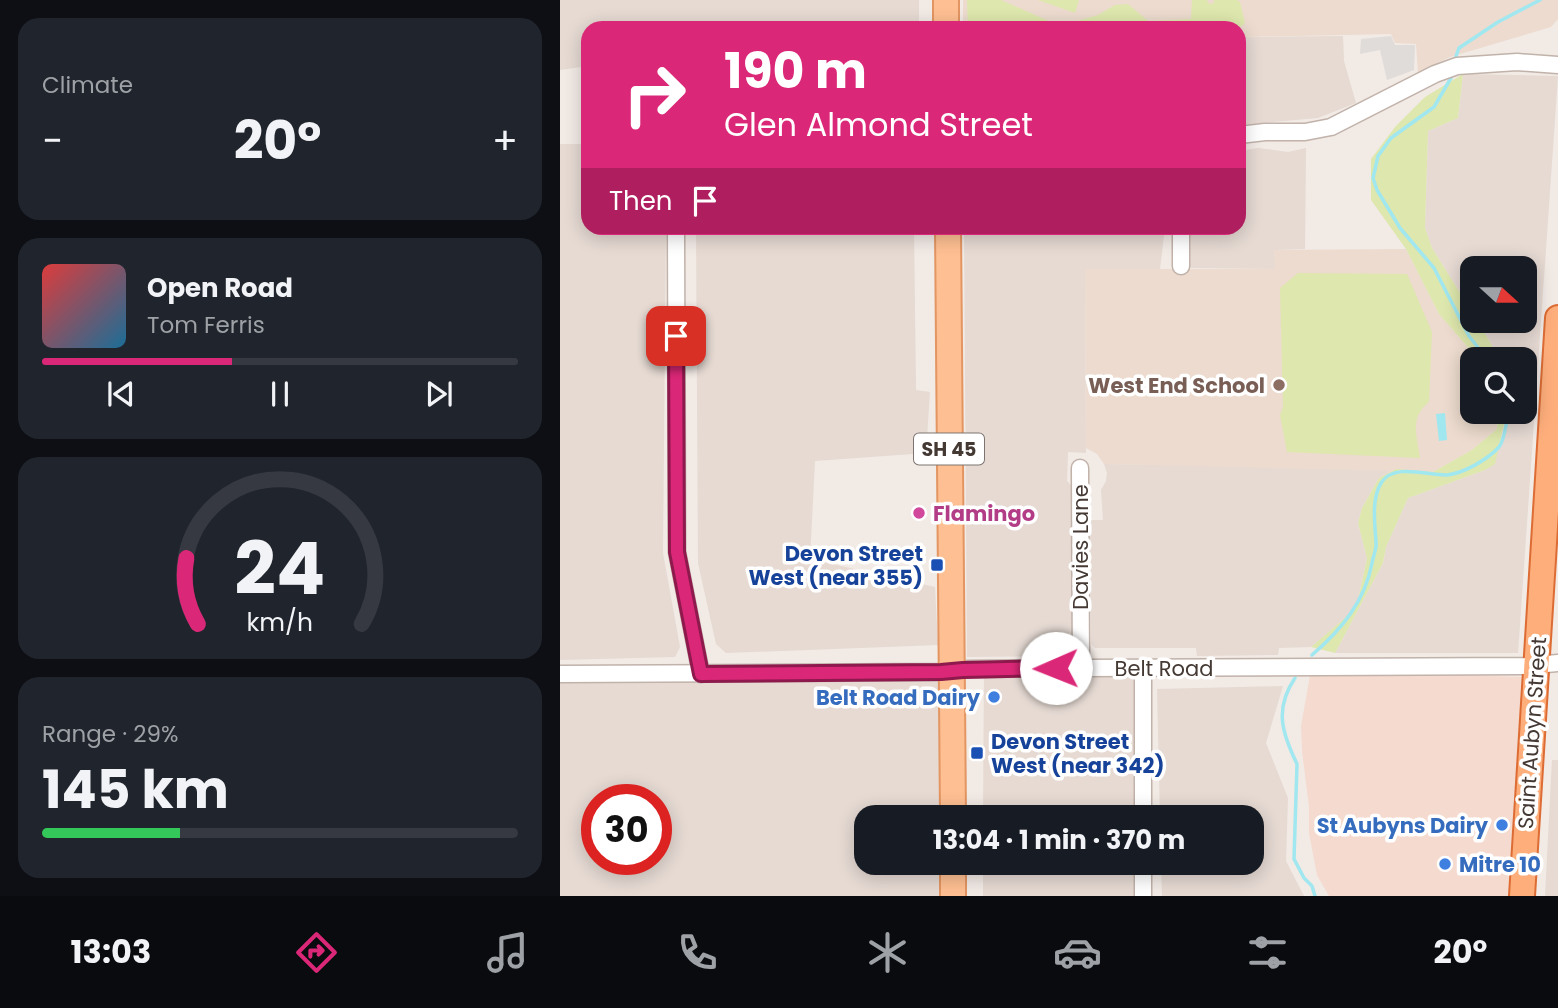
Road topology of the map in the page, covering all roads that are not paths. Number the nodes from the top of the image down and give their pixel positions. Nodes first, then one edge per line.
1 (946, 0) edge
2 (946, 21) edge
3 (1558, 65) edge
4 (1246, 134) edge
5 (676, 235) edge
6 (947, 235) edge
7 (1181, 235) edge
8 (1181, 266) dead end
9 (1558, 318) edge
10 (1554, 446) edge
11 (1080, 468) dead end
12 (1547, 664) edge
13 (1081, 667) junction
14 (1143, 668) junction
15 (951, 671) junction
16 (560, 674) edge
17 (701, 674) junction
18 (953, 805) edge
19 (1143, 805) edge
20 (953, 875) edge
21 (1143, 875) edge
22 (953, 896) edge
23 (1143, 896) edge
24 (1522, 896) edge

1 - 2 main road
3 - 4 street
5 - 17 street
6 - 15 main road, SH 45
7 - 8 street
9 - 10 highway, Saint Aubyn Street
10 - 12 highway, Saint Aubyn Street
11 - 13 street, Davies Lane
12 - 14 street, Belt Road
12 - 24 highway, Saint Aubyn Street
13 - 14 street, Belt Road
13 - 15 street, Belt Road
14 - 19 street
15 - 17 street, Belt Road
15 - 18 main road, SH 45
16 - 17 street, Belt Road
20 - 22 main road
21 - 23 street

